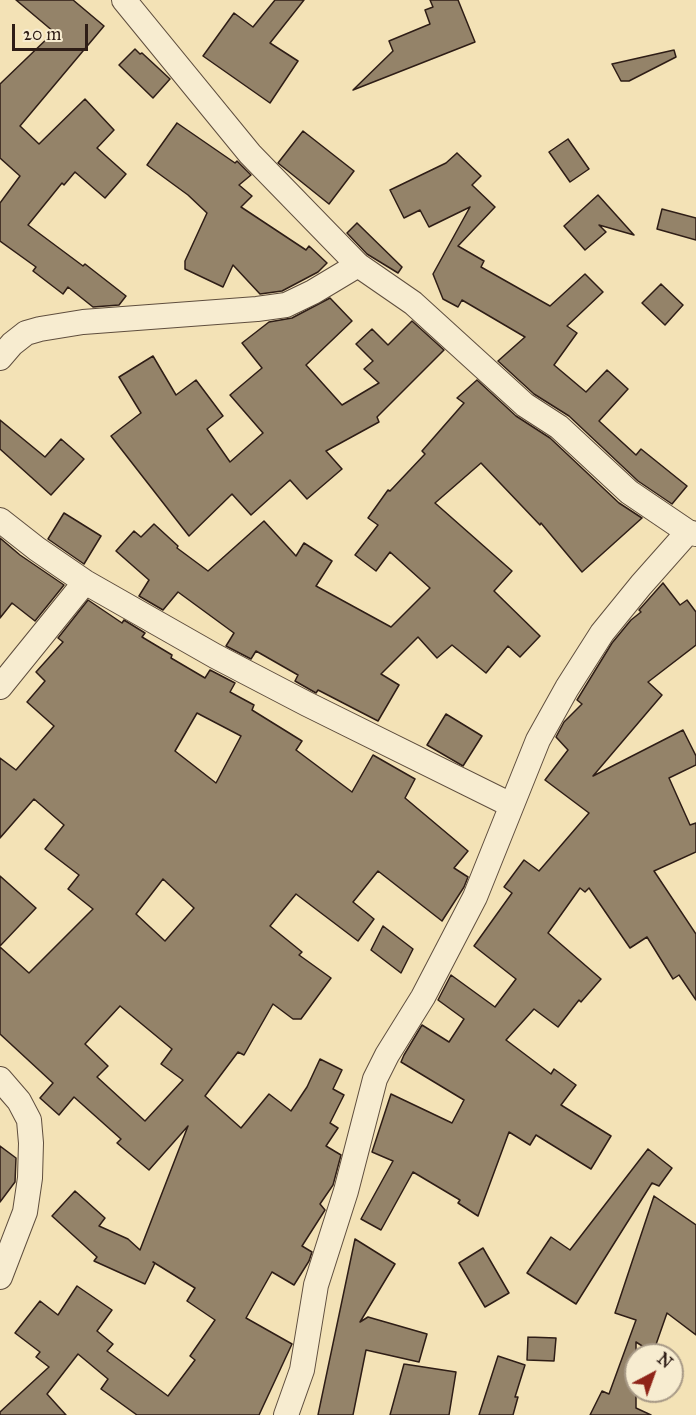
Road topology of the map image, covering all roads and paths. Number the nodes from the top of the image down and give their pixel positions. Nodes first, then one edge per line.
1 (124, 0) edge
2 (358, 265) junction
3 (0, 358) edge
4 (0, 520) edge
5 (692, 533) edge
6 (85, 582) junction
7 (0, 687) edge
8 (511, 805) junction
9 (0, 1079) edge
10 (0, 1277) edge
11 (286, 1415) edge

1 - 2 street
2 - 3 street
2 - 5 street
4 - 6 street
5 - 8 street
6 - 7 street
6 - 8 street
8 - 11 street
9 - 10 street

